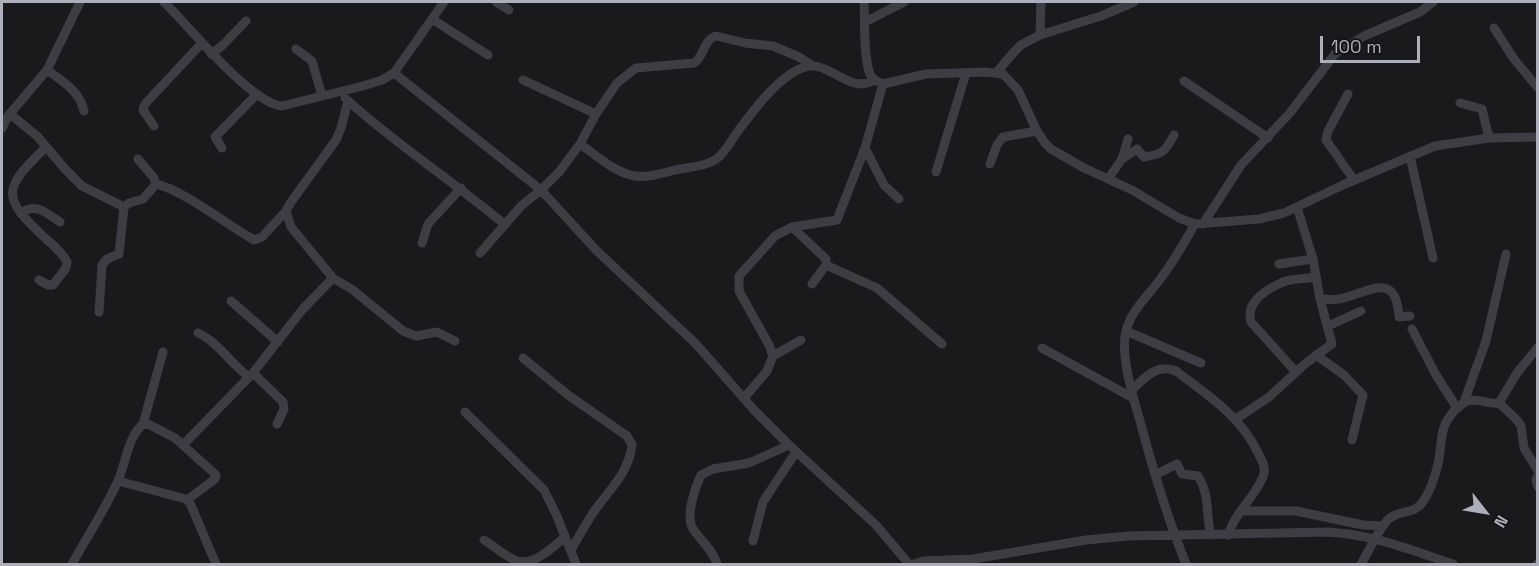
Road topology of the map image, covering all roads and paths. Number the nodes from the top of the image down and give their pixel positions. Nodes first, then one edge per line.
1 (164, 2) edge
2 (444, 2) edge
3 (496, 2) edge
4 (864, 2) edge
5 (904, 2) edge
6 (1041, 2) edge
7 (1134, 2) edge
8 (1433, 2) edge
9 (75, 3) edge
10 (509, 10) dead end
11 (432, 19) junction
12 (246, 21) dead end
13 (865, 21) junction
14 (1494, 28) dead end
15 (1040, 35) junction
16 (201, 44) junction
17 (296, 49) dead end
18 (211, 54) junction
19 (488, 55) dead end
20 (813, 66) junction
21 (47, 70) junction
22 (997, 72) junction
23 (394, 73) junction
24 (966, 73) junction
25 (1533, 75) edge
26 (523, 80) dead end
27 (1185, 81) dead end
28 (879, 82) junction
29 (1538, 88) edge
30 (339, 92) junction
31 (257, 94) junction
32 (1348, 94) dead end
33 (322, 96) junction
34 (348, 101) junction
35 (1460, 103) dead end
36 (84, 111) dead end
37 (596, 114) junction
38 (7, 115) edge
39 (154, 126) dead end
40 (2, 128) edge
41 (1037, 131) junction
42 (1174, 135) dead end
43 (1538, 137) edge
44 (1268, 138) junction
45 (1489, 138) junction
46 (1128, 139) dead end
47 (580, 144) junction
48 (46, 147) junction
49 (222, 148) dead end
50 (865, 148) junction
51 (1410, 156) junction
52 (138, 159) dead end
53 (1122, 159) junction
54 (990, 164) dead end
55 (936, 172) dead end
56 (1108, 179) junction
57 (1354, 180) junction
58 (156, 184) junction
59 (461, 188) junction
60 (541, 190) junction
61 (11, 198) junction
62 (899, 199) dead end
63 (2, 206) edge
64 (124, 207) junction
65 (1297, 207) junction
66 (286, 211) junction
67 (21, 214) junction
68 (60, 222) dead end
69 (504, 224) junction
70 (1199, 224) junction
71 (792, 227) junction
72 (422, 243) dead end
73 (480, 253) dead end
74 (1506, 254) dead end
75 (1433, 258) dead end
76 (1313, 259) junction
77 (1279, 264) dead end
78 (826, 265) junction
79 (1316, 277) junction
80 (333, 278) junction
81 (39, 280) dead end
82 (812, 285) dead end
83 (1320, 299) junction
84 (231, 301) dead end
85 (1362, 311) dead end
86 (99, 312) dead end
87 (1410, 316) dead end
88 (1328, 326) junction
89 (1412, 329) dead end
90 (1126, 331) junction
91 (198, 333) dead end
92 (801, 340) dead end
93 (455, 341) dead end
94 (278, 342) junction
95 (942, 344) dead end
96 (1538, 347) edge
97 (1041, 348) dead end
98 (163, 352) dead end
99 (1316, 355) junction
100 (774, 356) junction
101 (523, 357) dead end
102 (1201, 363) dead end
103 (1296, 372) junction
104 (251, 375) junction
105 (1132, 394) junction
106 (744, 398) junction
107 (1499, 403) junction
108 (1461, 405) junction
109 (465, 412) dead end
110 (1236, 419) junction
111 (144, 424) junction
112 (277, 424) dead end
113 (1352, 440) dead end
114 (183, 445) junction
115 (793, 449) junction
116 (1538, 473) edge
117 (1155, 476) junction
118 (118, 481) junction
119 (1538, 487) edge
120 (187, 500) junction
121 (1241, 511) junction
122 (1382, 526) junction
123 (1174, 535) junction
124 (1211, 535) junction
125 (1228, 535) junction
126 (564, 538) junction
127 (1377, 538) junction
128 (484, 540) dead end
129 (753, 541) dead end
130 (571, 550) junction
131 (1005, 555) junction
132 (72, 564) edge
133 (216, 564) edge
134 (576, 564) edge
135 (717, 564) edge
136 (912, 564) edge
137 (1008, 564) edge
138 (1186, 564) edge
139 (1361, 564) edge
140 (1453, 564) edge

1 - 16 street
2 - 11 street
3 - 10 street
4 - 13 street
5 - 13 street
6 - 15 street
7 - 15 street
8 - 44 street
9 - 21 street
11 - 19 street
11 - 23 street
12 - 18 street
13 - 28 street
14 - 25 street
15 - 22 street
16 - 18 street
16 - 39 street
17 - 33 street
18 - 31 street
20 - 28 street
20 - 37 street
20 - 47 street
21 - 36 street
21 - 38 street
22 - 24 street
22 - 41 street
23 - 30 street
23 - 60 street
24 - 28 street
24 - 55 street
25 - 29 street
26 - 37 street
27 - 44 street
28 - 50 street
30 - 33 street
30 - 34 street
31 - 33 street
31 - 49 street
32 - 57 street
34 - 59 street
34 - 66 street
35 - 45 street
37 - 47 street
38 - 40 street
38 - 48 street
41 - 54 street
41 - 56 street
42 - 53 street
43 - 45 street
44 - 70 street
45 - 51 street
46 - 53 street
47 - 60 street
48 - 61 street
48 - 64 street
50 - 62 street
50 - 71 street
51 - 57 street
51 - 75 street
52 - 58 street
53 - 56 street
56 - 70 street
57 - 65 street
58 - 64 street
58 - 66 street
59 - 69 street
59 - 72 street
60 - 69 street
60 - 106 street
61 - 63 street
61 - 67 street
64 - 86 street
65 - 70 street
65 - 76 street
66 - 80 street
67 - 68 street
67 - 81 street
69 - 73 street
70 - 90 street
71 - 78 street
71 - 100 street
74 - 108 street
76 - 77 street
76 - 79 street
78 - 82 street
78 - 95 street
79 - 83 street
79 - 103 street
80 - 93 street
80 - 94 street
83 - 87 street
83 - 88 street
84 - 94 street
85 - 88 street
88 - 99 street
89 - 108 street
90 - 102 street
90 - 105 street
91 - 104 street
92 - 100 street
94 - 104 street
96 - 107 street
97 - 105 street
98 - 111 street
99 - 103 street
99 - 113 street
100 - 106 street
101 - 130 street
103 - 110 street
104 - 112 street
104 - 114 street
105 - 110 street
105 - 117 street
106 - 115 street
107 - 108 street
107 - 116 street
108 - 122 street
109 - 126 street
110 - 121 street
111 - 114 street
111 - 118 street
114 - 120 street
115 - 129 street
115 - 135 street
115 - 136 street
116 - 119 street
117 - 123 street
117 - 124 street
118 - 120 street
118 - 132 street
120 - 133 street
121 - 122 street
121 - 125 street
122 - 127 street
123 - 124 street
123 - 131 street
123 - 138 street
124 - 125 street
125 - 127 street
126 - 128 street
126 - 130 street
127 - 139 street
127 - 140 street
130 - 134 street
131 - 136 street
131 - 137 street

